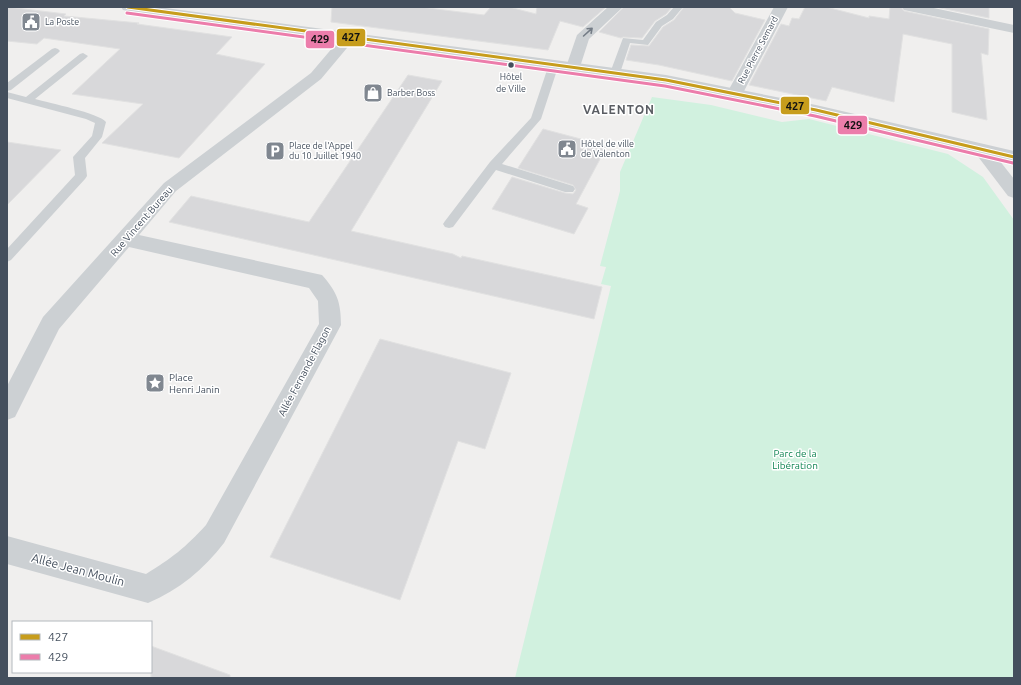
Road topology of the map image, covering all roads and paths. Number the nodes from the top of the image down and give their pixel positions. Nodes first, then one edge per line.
1 (128, 7) edge
2 (616, 7) edge
3 (679, 7) edge
4 (781, 7) edge
5 (909, 7) edge
6 (1014, 29) edge
7 (350, 36) junction
8 (56, 50) dead end
9 (84, 56) dead end
10 (554, 64) junction
11 (574, 67) junction
12 (615, 73) junction
13 (7, 88) edge
14 (735, 93) junction
15 (7, 95) edge
16 (27, 101) junction
17 (982, 150) junction
18 (1014, 157) edge
19 (494, 165) junction
20 (569, 189) dead end
21 (1014, 192) edge
22 (449, 224) dead end
23 (126, 239) junction
24 (7, 257) edge
25 (7, 409) edge
26 (7, 550) edge
27 (148, 589) joint

1 - 7 street
11 -> 2 street
3 - 12 lane
4 - 14 street, Rue Pierre Semard
5 - 6 street
7 - 10 street
7 - 23 street, Rue Vincent Bureau
8 - 13 lane
9 - 16 lane
10 - 11 street
10 - 19 lane
11 - 12 street
12 - 14 street
14 - 17 street
15 - 16 lane
16 - 24 lane
17 - 18 street
17 - 21 street
19 - 20 lane
19 - 22 lane
23 - 25 street, Rue Vincent Bureau
23 - 27 street, Allée Fernande Flagon
26 - 27 street, Allée Jean Moulin

